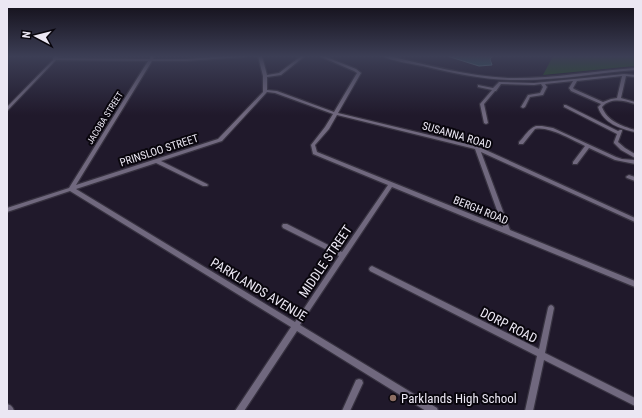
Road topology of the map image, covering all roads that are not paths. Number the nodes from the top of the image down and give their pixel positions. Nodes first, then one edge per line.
1 (39, 76) edge
2 (140, 76) edge
3 (265, 76) joint
4 (269, 76) edge
5 (356, 76) edge
6 (479, 76) edge
7 (569, 76) edge
8 (635, 76) edge
9 (624, 77) junction
10 (576, 80) junction
11 (542, 83) junction
12 (479, 86) dead end
13 (495, 90) junction
14 (266, 91) junction
15 (619, 100) junction
16 (603, 103) junction
17 (635, 103) edge
18 (564, 106) dead end
19 (523, 108) dead end
20 (7, 109) edge
21 (334, 113) junction
22 (486, 123) dead end
23 (622, 127) junction
24 (635, 131) edge
25 (619, 133) junction
26 (521, 143) dead end
27 (587, 147) junction
28 (477, 148) junction
29 (635, 156) edge
30 (157, 161) junction
31 (635, 162) edge
32 (575, 163) dead end
33 (629, 177) dead end
34 (635, 179) edge
35 (391, 184) junction
36 (205, 185) dead end
37 (71, 189) junction
38 (7, 210) edge
39 (635, 220) edge
40 (285, 226) dead end
41 (507, 231) junction
42 (343, 255) junction
43 (372, 269) dead end
44 (635, 284) edge
45 (551, 308) dead end
46 (296, 325) junction
47 (541, 355) junction
48 (359, 383) dead end
49 (635, 402) edge
50 (7, 408) edge
51 (10, 411) edge
52 (239, 411) edge
53 (346, 411) edge
54 (434, 411) edge
55 (529, 411) edge

1 - 20 street
2 - 37 street, JACOBA STREET
3 - 4 street
3 - 14 street
5 - 21 street
6 - 7 street
8 - 9 street
9 - 10 street
9 - 15 street
10 - 11 street
10 - 16 street
11 - 13 street
11 - 19 street
12 - 13 street
13 - 22 street
14 - 21 street, SUSANNA ROAD
14 - 30 street, PRINSLOO STREET
15 - 16 street
15 - 17 street
16 - 23 street
18 - 25 street
21 - 28 street, SUSANNA ROAD
21 - 35 street, BERGH ROAD
23 - 24 street
23 - 25 street
25 - 29 street
26 - 27 street
27 - 31 street
27 - 32 street
28 - 39 street, SUSANNA ROAD
28 - 41 street
30 - 36 street
30 - 37 street, PRINSLOO STREET
33 - 34 street
35 - 41 street, BERGH ROAD
35 - 42 street, MIDDLE STREET
37 - 38 street, PRINSLOO STREET
37 - 46 street, PARKLANDS AVENUE
40 - 42 street
41 - 44 street, BERGH ROAD
42 - 46 street, MIDDLE STREET
43 - 47 street, DORP ROAD
45 - 47 street
46 - 52 street, MIDDLE STREET
46 - 54 street, PARKLANDS AVENUE
47 - 49 street, DORP ROAD
47 - 55 street
48 - 53 street
50 - 51 street

